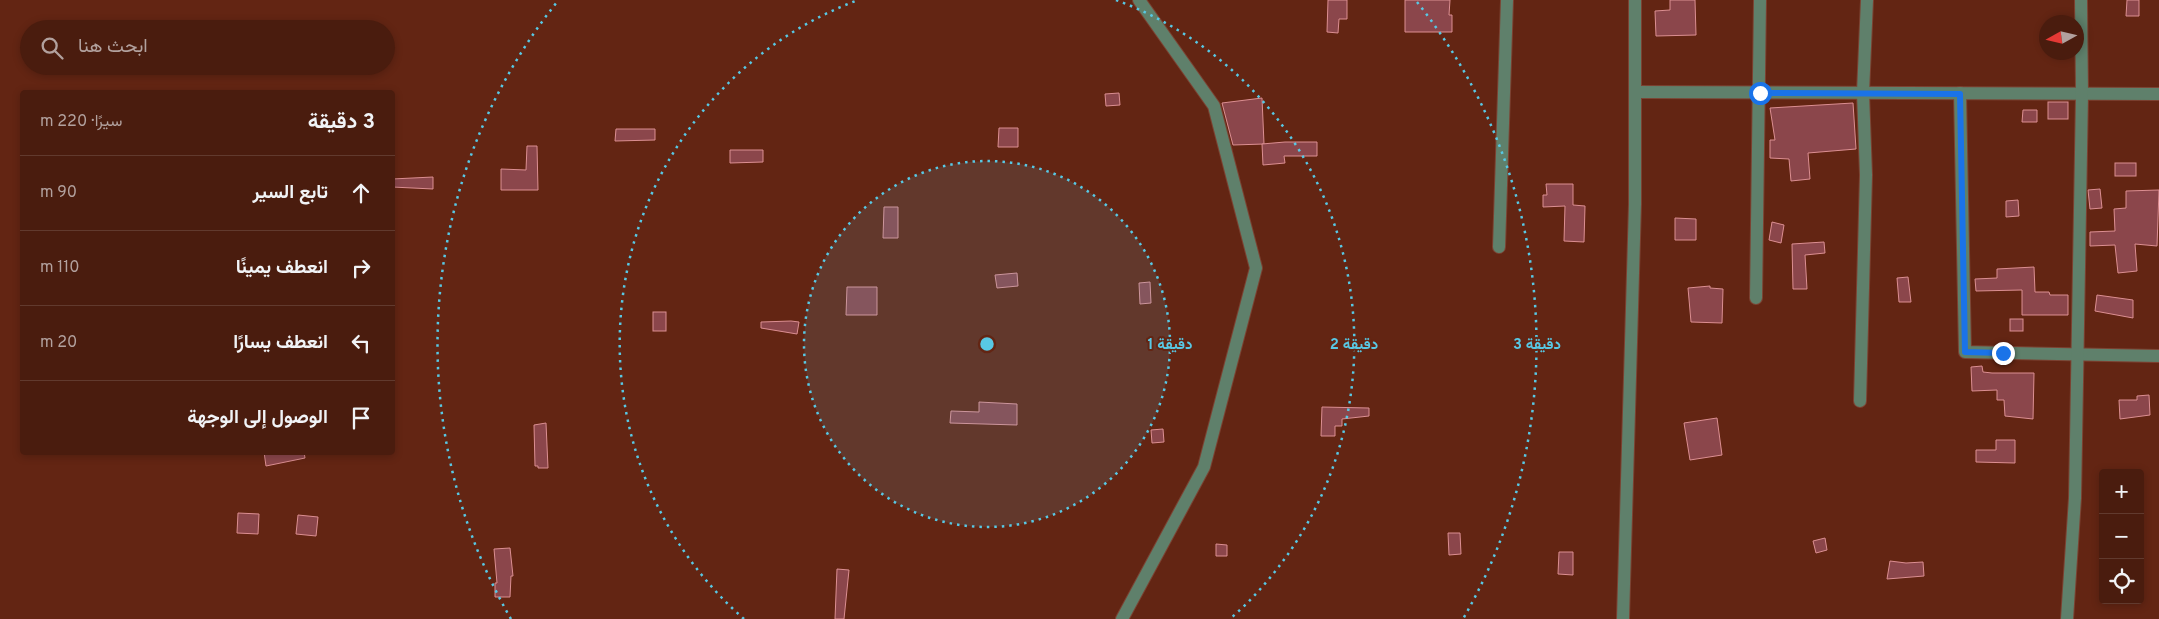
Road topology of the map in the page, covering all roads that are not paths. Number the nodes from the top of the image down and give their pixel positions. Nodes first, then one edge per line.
1 (1139, 0) edge
2 (1507, 0) edge
3 (1635, 0) edge
4 (1760, 0) edge
5 (1867, 0) edge
6 (2081, 0) edge
7 (1635, 92) junction
8 (1760, 93) junction
9 (1863, 93) junction
10 (1960, 94) junction
11 (2082, 94) junction
12 (2159, 94) edge
13 (1499, 247) dead end
14 (1756, 298) dead end
15 (2078, 354) junction
16 (2159, 356) edge
17 (1860, 401) dead end
18 (1122, 619) edge
19 (1624, 619) edge
20 (2067, 619) edge

1 - 18 street
2 - 13 street
3 - 7 street
4 - 8 street
5 - 9 street
6 - 11 street
7 - 8 street
7 - 19 street
8 - 9 street
8 - 14 street
9 - 10 street
9 - 17 street
10 - 11 street
10 - 15 street
11 - 12 street
11 - 15 street
15 - 16 street
15 - 20 street

